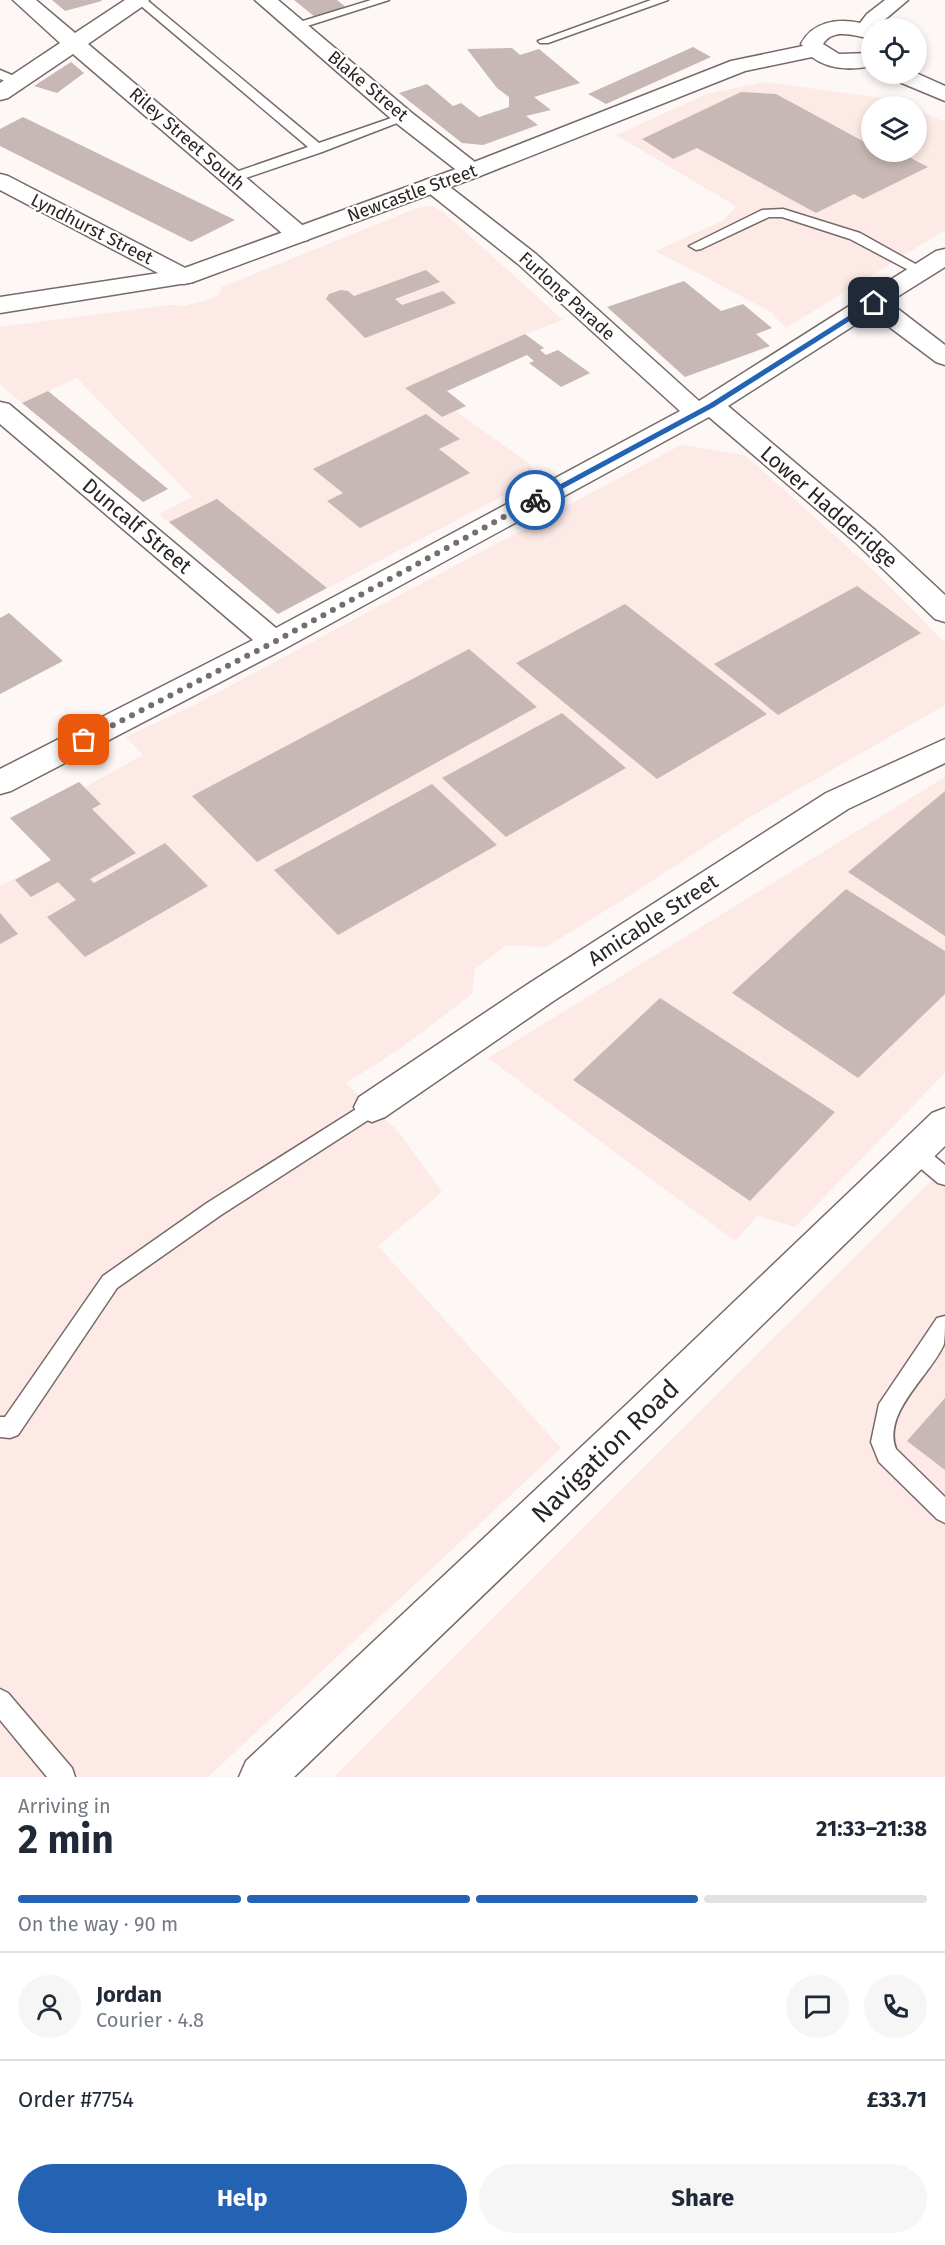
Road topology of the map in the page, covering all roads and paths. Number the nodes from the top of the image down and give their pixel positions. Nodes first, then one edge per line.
1 (23, 0) edge
2 (139, 0) edge
3 (265, 0) edge
4 (383, 0) edge
5 (662, 0) edge
6 (898, 0) edge
7 (874, 18) edge
8 (297, 26) junction
9 (861, 30) edge
10 (544, 41) dead end
11 (75, 44) junction
12 (816, 50) junction
13 (861, 60) edge
14 (6, 83) edge
15 (924, 84) edge
16 (945, 93) edge
17 (404, 118) junction
18 (318, 149) junction
19 (472, 171) junction
20 (0, 182) edge
21 (237, 182) junction
22 (433, 185) junction
23 (299, 235) junction
24 (696, 246) dead end
25 (945, 256) edge
26 (921, 271) junction
27 (184, 277) junction
28 (874, 303) junction
29 (0, 305) edge
30 (945, 357) edge
31 (704, 409) junction
32 (0, 410) edge
33 (945, 612) edge
34 (274, 642) junction
35 (945, 750) edge
36 (0, 783) edge
37 (372, 1107) joint
38 (945, 1123) edge
39 (915, 1152) junction
40 (945, 1177) edge
41 (945, 1325) edge
42 (0, 1427) edge
43 (945, 1512) edge
44 (0, 1701) edge
45 (63, 1777) edge
46 (262, 1777) edge

1 - 11 street, Riley Street South
2 - 11 street
2 - 18 lane
3 - 8 street, Blake Street
4 - 8 lane
5 - 10 lane
6 - 7 street
8 - 17 street, Blake Street
9 - 12 street
11 - 14 street
11 - 21 street, Riley Street South
12 - 13 street
12 - 19 street, Newcastle Street
15 - 16 street
17 - 18 lane
17 - 19 street, Blake Street
18 - 21 lane
19 - 22 street, Newcastle Street
20 - 27 street, Lyndhurst Street
21 - 23 street, Riley Street South
22 - 23 street, Newcastle Street
22 - 31 street, Furlong Parade
23 - 27 street, Newcastle Street
24 - 26 lane
25 - 26 street
26 - 28 street
27 - 29 street, Newcastle Street
28 - 30 street
28 - 31 street
31 - 33 street, Lower Hadderidge
31 - 34 street
32 - 34 street, Duncalf Street
34 - 36 street
35 - 37 street, Amicable Street
37 - 42 lane
38 - 39 street, Navigation Road
39 - 40 lane
39 - 46 street, Navigation Road
41 - 43 lane
44 - 45 lane

